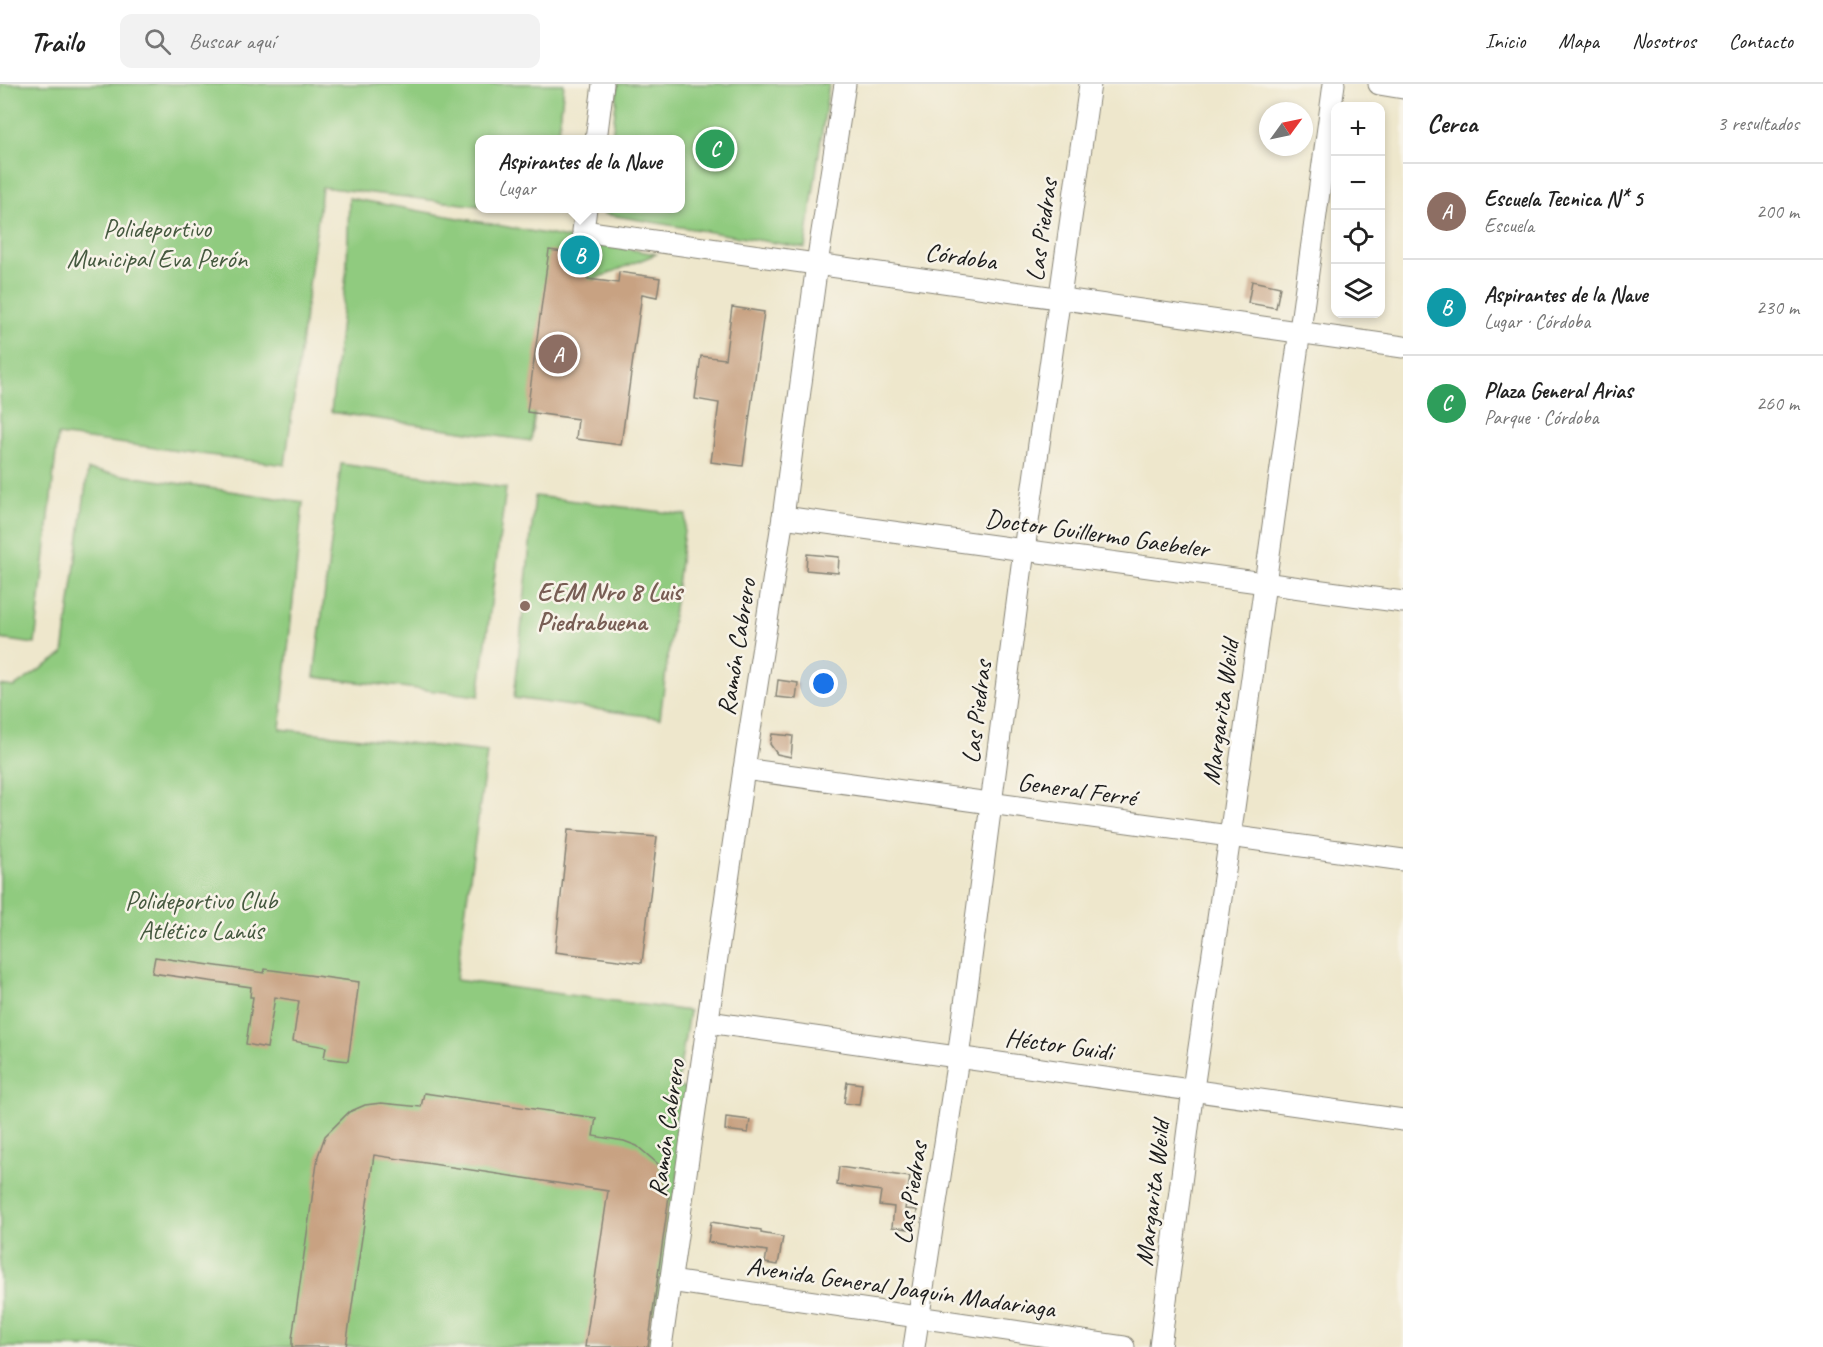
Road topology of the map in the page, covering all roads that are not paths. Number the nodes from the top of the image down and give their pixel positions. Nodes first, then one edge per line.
1 (603, 84) edge
2 (845, 84) edge
3 (1090, 84) edge
4 (1334, 84) edge
5 (1378, 84) edge
6 (1403, 88) edge
7 (597, 135) edge
8 (585, 213) edge
9 (817, 264) junction
10 (1059, 297) junction
11 (1300, 332) junction
12 (1403, 346) edge
13 (783, 517) junction
14 (1024, 550) junction
15 (1265, 583) junction
16 (1403, 602) edge
17 (744, 769) junction
18 (992, 804) junction
19 (1230, 837) junction
20 (1403, 861) edge
21 (708, 1022) junction
22 (957, 1058) junction
23 (1193, 1089) junction
24 (1403, 1120) edge
25 (670, 1281) junction
26 (918, 1316) junction
27 (661, 1347) edge
28 (914, 1347) edge
29 (1124, 1347) edge
30 (1160, 1347) edge

1 - 7 street
2 - 9 street, Ramón Cabrero
3 - 10 street, Las Piedras
4 - 11 street, Margarita Weild
5 - 6 street
8 - 9 street, Córdoba
9 - 10 street, Córdoba
9 - 13 street, Ramón Cabrero
10 - 11 street, Córdoba
10 - 14 street, Las Piedras
11 - 12 street, Córdoba
11 - 15 street, Margarita Weild
13 - 14 street, Doctor Guillermo Gaebeler
13 - 17 street, Ramón Cabrero
14 - 15 street, Doctor Guillermo Gaebeler
14 - 18 street, Las Piedras
15 - 16 street, Doctor Guillermo Gaebeler
15 - 19 street, Margarita Weild
17 - 18 street, General Ferré
17 - 21 street, Ramón Cabrero
18 - 19 street, General Ferré
18 - 22 street, Las Piedras
19 - 20 street, General Ferré
19 - 23 street, Margarita Weild
21 - 22 street, Héctor Guidi
21 - 25 street, Ramón Cabrero
22 - 23 street, Héctor Guidi
22 - 26 street, Las Piedras
23 - 24 street, Héctor Guidi
23 - 30 street, Margarita Weild
25 - 26 street, Avenida General Joaquín Madariaga
25 - 27 street
26 - 28 street, Las Piedras
26 - 29 street, Avenida General Joaquín Madariaga

